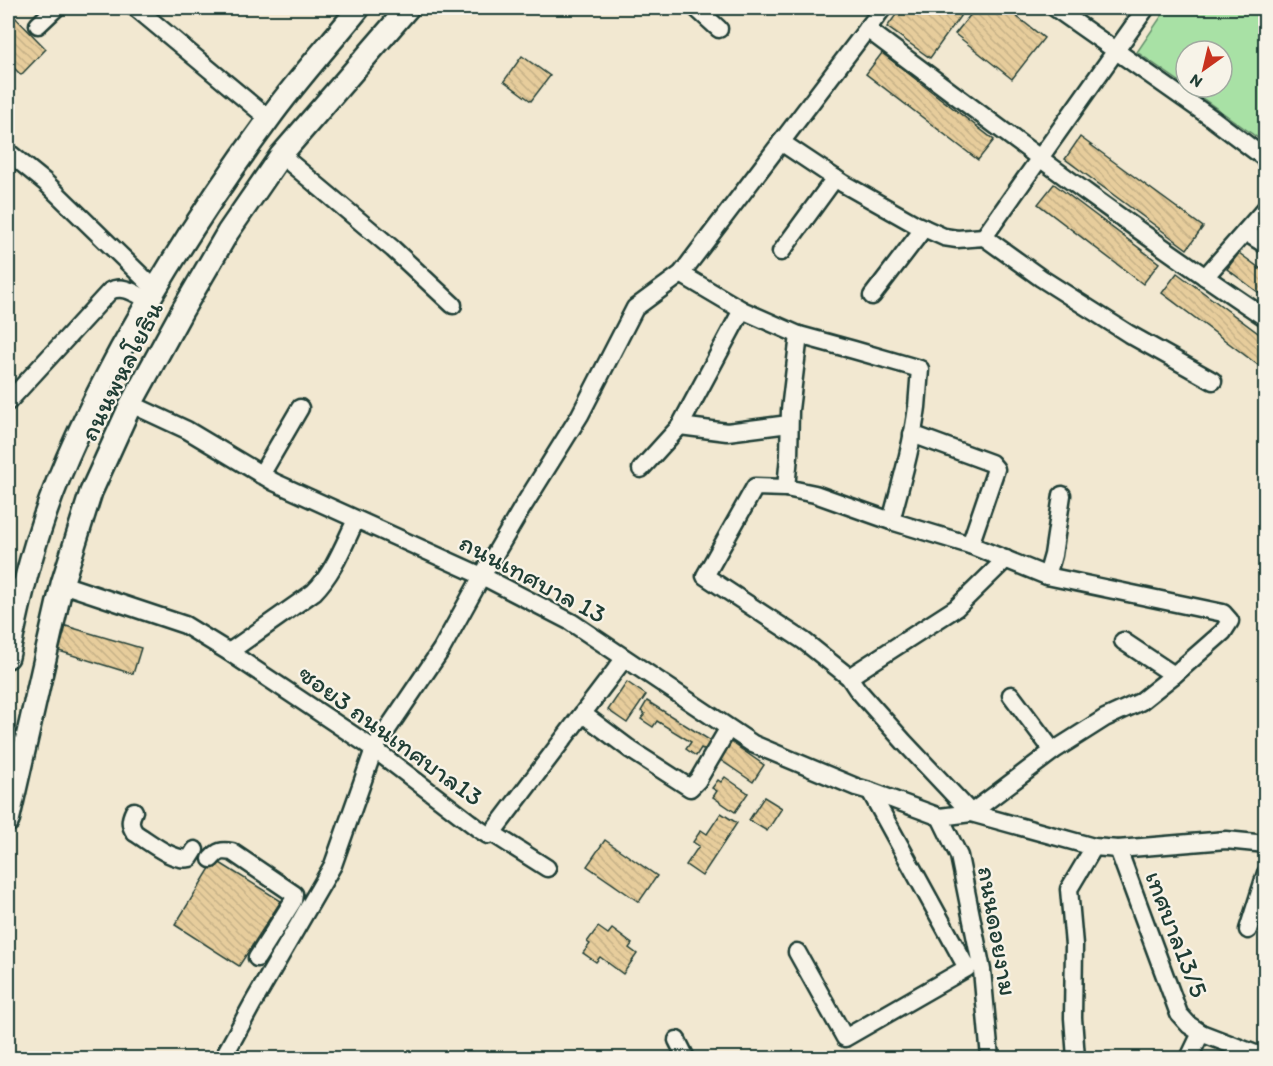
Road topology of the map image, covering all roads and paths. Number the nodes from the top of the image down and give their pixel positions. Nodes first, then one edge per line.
1 (56, 8) edge
2 (136, 8) edge
3 (359, 8) edge
4 (408, 8) edge
5 (696, 8) edge
6 (883, 8) edge
7 (1055, 8) edge
8 (1146, 8) edge
9 (38, 25) dead end
10 (719, 29) dead end
11 (867, 29) junction
12 (1116, 51) junction
13 (268, 119) junction
14 (781, 142) junction
15 (8, 152) edge
16 (281, 155) junction
17 (1039, 158) junction
18 (1266, 159) edge
19 (835, 178) junction
20 (1266, 208) edge
21 (924, 228) junction
22 (1245, 232) junction
23 (984, 237) junction
24 (1266, 245) edge
25 (781, 252) dead end
26 (681, 274) junction
27 (1205, 277) junction
28 (151, 295) junction
29 (872, 296) dead end
30 (453, 305) dead end
31 (742, 310) junction
32 (1266, 318) edge
33 (799, 335) junction
34 (1213, 381) dead end
35 (8, 402) edge
36 (131, 404) junction
37 (300, 408) dead end
38 (789, 424) junction
39 (680, 426) junction
40 (912, 434) junction
41 (641, 469) dead end
42 (261, 475) junction
43 (786, 488) junction
44 (1062, 495) dead end
45 (356, 520) junction
46 (891, 521) junction
47 (970, 545) junction
48 (1005, 559) junction
49 (482, 576) junction
50 (1047, 576) junction
51 (62, 584) junction
52 (14, 589) edge
53 (1123, 641) dead end
54 (229, 652) junction
55 (8, 657) edge
56 (624, 659) junction
57 (1174, 675) junction
58 (849, 677) junction
59 (1011, 695) dead end
60 (583, 714) junction
61 (728, 729) junction
62 (374, 749) junction
63 (1053, 751) junction
64 (870, 791) junction
65 (134, 811) dead end
66 (972, 813) junction
67 (940, 817) junction
68 (8, 821) edge
69 (492, 833) junction
70 (1266, 844) edge
71 (1094, 847) junction
72 (1118, 849) junction
73 (195, 850) dead end
74 (211, 859) dead end
75 (548, 868) dead end
76 (1266, 873) edge
77 (1248, 930) dead end
78 (796, 952) dead end
79 (257, 958) dead end
80 (1201, 1033) junction
81 (677, 1040) dead end
82 (1266, 1058) edge
83 (223, 1059) edge
84 (686, 1059) edge
85 (990, 1059) edge
86 (1076, 1059) edge
87 (1189, 1059) edge

1 - 9 street
2 - 13 street
3 - 13 main road, ถนนพหลโยธิน
4 - 16 main road, ถนนพหลโยธิน
5 - 10 street
6 - 11 street
7 - 12 street
8 - 12 street
11 - 14 street
11 - 17 street
12 - 17 street
12 - 18 street
13 - 28 main road, ถนนพหลโยธิน
14 - 19 street
14 - 26 street
15 - 28 street
16 - 30 street
16 - 36 main road, ถนนพหลโยธิน
17 - 23 street
17 - 27 street
19 - 21 street
19 - 25 street
20 - 22 street
21 - 23 street
21 - 29 street
22 - 24 street
22 - 27 street
23 - 34 street
26 - 31 street
26 - 49 street
27 - 32 street
28 - 35 street
28 - 52 main road, ถนนพหลโยธิน
31 - 33 street
31 - 39 street
33 - 38 street
33 - 40 street
36 - 42 street, ถนนเทศบาล 13
36 - 51 main road, ถนนพหลโยธิน
37 - 42 street
38 - 39 street
38 - 43 street
39 - 41 street
40 - 46 street
40 - 47 street
42 - 45 street, ถนนเทศบาล 13
43 - 46 street
43 - 58 street
44 - 50 street
45 - 49 street, ถนนเทศบาล 13
45 - 54 street
46 - 47 street
47 - 48 street
48 - 50 street
48 - 58 street
49 - 56 street, ถนนเทศบาล 13
49 - 62 street
50 - 57 street
51 - 54 street, ซอย3 ถนนเทศบาล13
51 - 68 main road, ถนนพหลโยธิน
52 - 55 main road, ถนนพหลโยธิน
53 - 57 street
54 - 62 street, ซอย3 ถนนเทศบาล13
56 - 60 street, ซอย3 ถนนเทศบาล13
56 - 61 street, ถนนเทศบาล 13
57 - 63 street
58 - 66 street
59 - 63 street
60 - 61 street
60 - 69 street, ซอย3 ถนนเทศบาล13
61 - 64 street, ถนนเทศบาล 13
62 - 69 street, ซอย3 ถนนเทศบาล13
62 - 83 street
63 - 66 street
64 - 67 street, ถนนเทศบาล 13
64 - 78 street
65 - 73 street
66 - 67 street
66 - 71 street
67 - 85 street, ถนนดอยงาม
69 - 75 street
70 - 72 street
71 - 72 street
71 - 86 street
72 - 80 street, เทศบาล13/5
74 - 79 street
76 - 77 street
80 - 82 street, เทศบาล13/5
80 - 87 street
81 - 84 street

